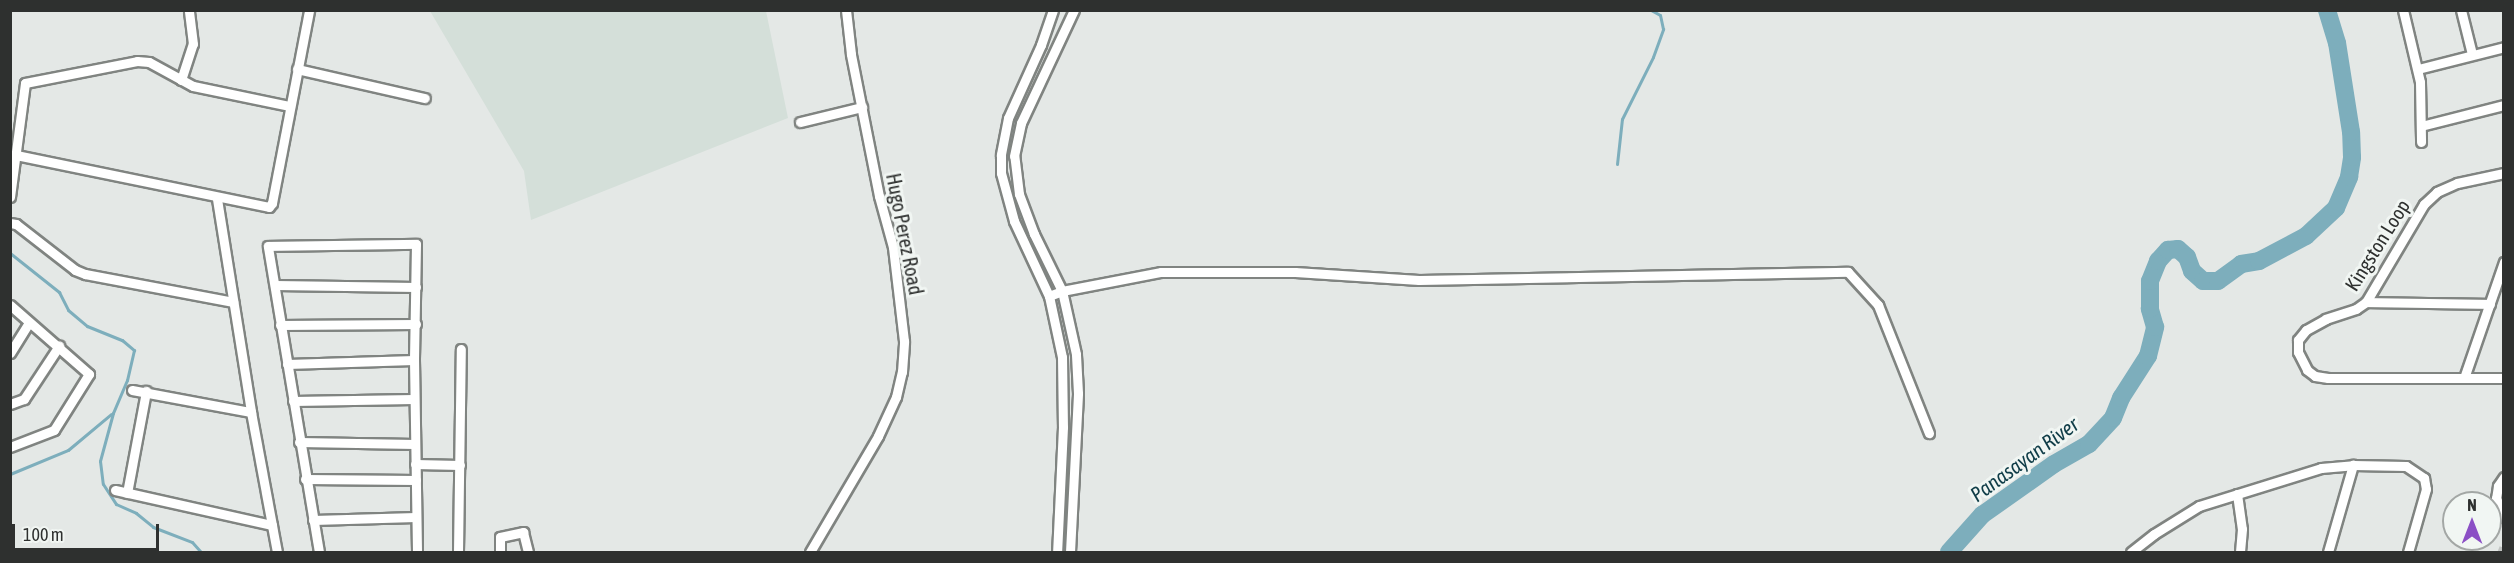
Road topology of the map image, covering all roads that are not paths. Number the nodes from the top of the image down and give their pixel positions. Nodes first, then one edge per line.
1 (189, 10) edge
2 (309, 10) edge
3 (846, 10) edge
4 (1053, 10) edge
5 (1074, 10) edge
6 (2403, 10) edge
7 (2461, 10) edge
8 (2504, 47) edge
9 (2472, 54) junction
10 (297, 69) junction
11 (2418, 69) junction
12 (181, 80) junction
13 (425, 98) dead end
14 (2504, 105) edge
15 (291, 106) junction
16 (862, 107) junction
17 (800, 122) dead end
18 (2421, 126) junction
19 (2421, 142) dead end
20 (16, 155) junction
21 (1001, 155) junction
22 (1014, 156) junction
23 (2504, 173) edge
24 (10, 196) edge
25 (217, 199) junction
26 (10, 223) edge
27 (2504, 262) edge
28 (275, 285) junction
29 (416, 287) junction
30 (1062, 291) junction
31 (1049, 296) junction
32 (233, 302) junction
33 (2366, 302) junction
34 (2490, 304) junction
35 (10, 305) edge
36 (29, 322) junction
37 (416, 324) junction
38 (280, 325) junction
39 (59, 346) junction
40 (461, 349) dead end
41 (10, 353) edge
42 (414, 360) junction
43 (287, 364) junction
44 (2464, 378) junction
45 (2504, 378) edge
46 (132, 390) dead end
47 (146, 391) junction
48 (414, 399) junction
49 (292, 401) junction
50 (10, 404) edge
51 (251, 412) junction
52 (1929, 433) dead end
53 (299, 442) junction
54 (415, 444) junction
55 (10, 447) edge
56 (416, 464) junction
57 (460, 465) junction
58 (2353, 465) junction
59 (2504, 477) edge
60 (305, 479) junction
61 (416, 480) junction
62 (115, 490) dead end
63 (127, 493) junction
64 (2237, 494) junction
65 (416, 517) junction
66 (2504, 517) edge
67 (314, 520) junction
68 (272, 525) junction
69 (278, 552) edge
70 (319, 552) edge
71 (417, 552) edge
72 (458, 552) edge
73 (500, 552) edge
74 (528, 552) edge
75 (810, 552) edge
76 (1057, 552) edge
77 (1070, 552) edge
78 (2131, 552) edge
79 (2240, 552) edge
80 (2328, 552) edge
81 (2408, 552) edge

1 - 12 street
2 - 10 street
3 - 16 street, Hugo Perez Road
4 - 21 street
5 - 22 street
6 - 11 street
7 - 9 street
8 - 9 street
9 - 11 street
10 - 13 street
10 - 15 street
11 - 18 street
12 - 15 street
12 - 20 street
14 - 18 street
15 - 25 street
16 - 17 street
16 - 75 street, Hugo Perez Road
18 - 19 street
20 - 24 street
20 - 25 street
21 - 22 street
21 - 31 street
22 - 30 street
23 - 33 street, Kingston Loop
25 - 32 street
26 - 32 street
27 - 34 street
28 - 29 street
28 - 29 street
28 - 38 street
29 - 37 street
30 - 31 street
30 - 52 street
30 - 77 street
31 - 76 street
32 - 51 street
33 - 34 street
33 - 44 street, Kingston Loop
34 - 44 street
35 - 36 street
36 - 39 street
36 - 41 street
37 - 38 street
37 - 42 street
38 - 43 street
39 - 50 street
39 - 55 street
40 - 57 street
42 - 43 street
42 - 48 street
43 - 49 street
44 - 45 street, Kingston Loop
46 - 47 street
47 - 51 street
47 - 63 street
48 - 49 street
48 - 54 street
49 - 53 street
51 - 68 street
53 - 54 street
53 - 60 street
54 - 56 street
56 - 57 street
56 - 61 street
57 - 72 street
58 - 64 street
58 - 80 street
58 - 81 street
59 - 66 street
60 - 61 street
60 - 67 street
61 - 65 street
62 - 63 street
63 - 68 street
64 - 78 street
64 - 79 street
65 - 67 street
65 - 71 street
67 - 70 street
68 - 69 street
73 - 74 street

